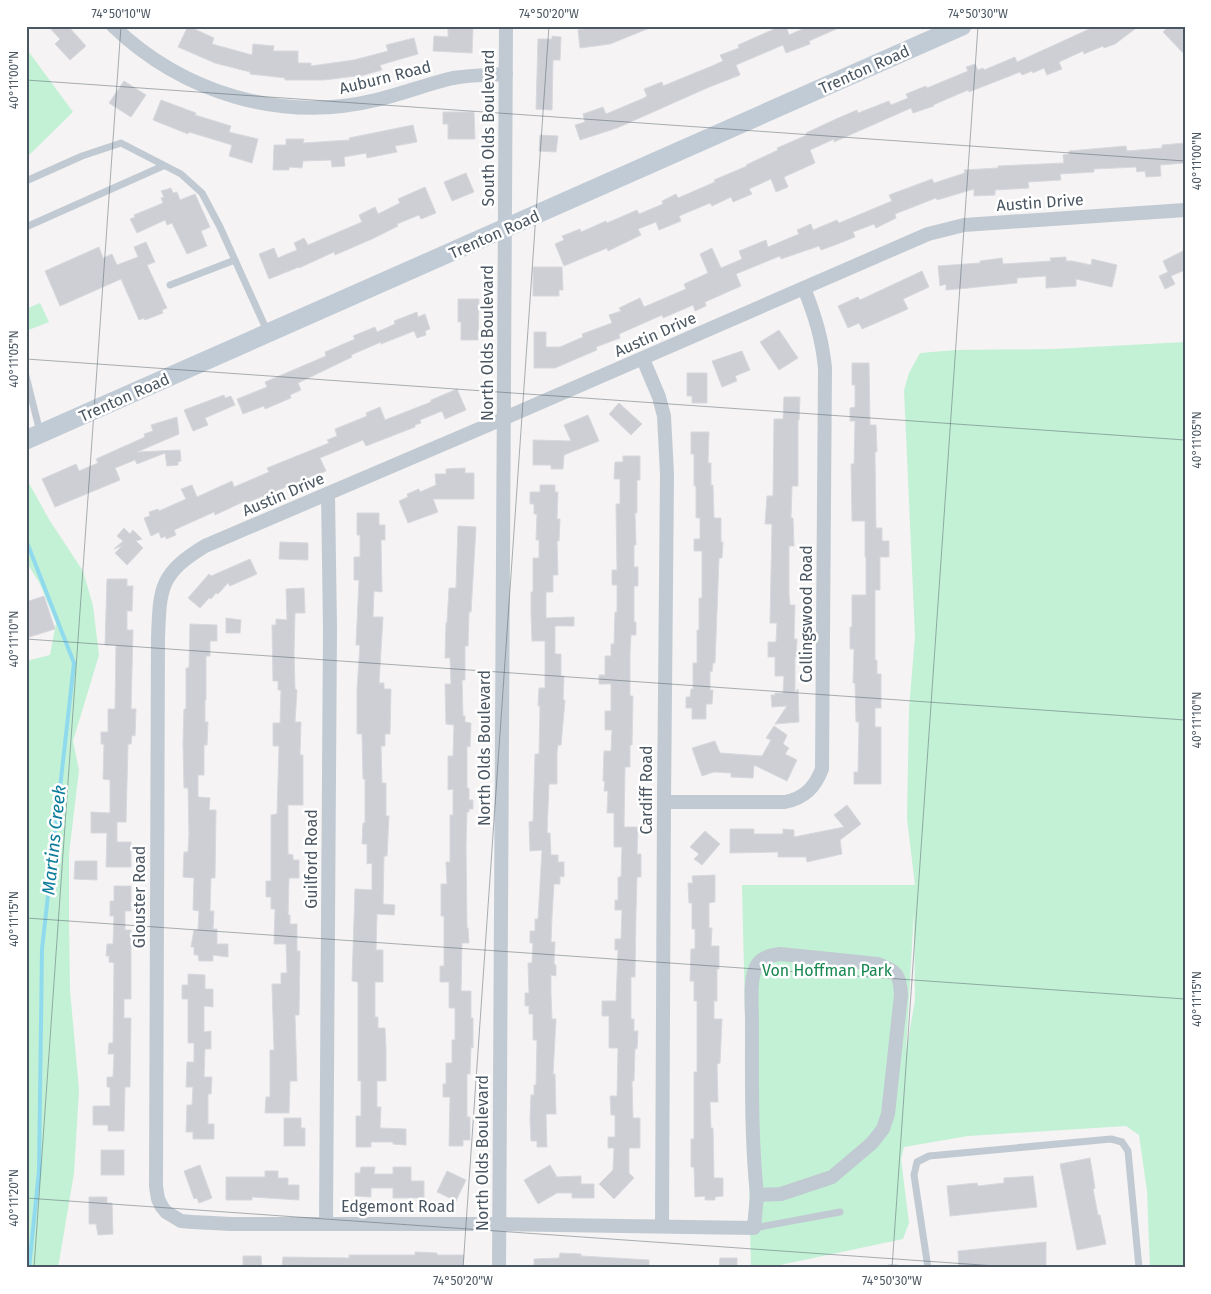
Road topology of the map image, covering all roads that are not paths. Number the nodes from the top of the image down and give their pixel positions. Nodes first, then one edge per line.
1 (113, 26) edge
2 (506, 26) edge
3 (962, 26) edge
4 (506, 74) junction
5 (163, 166) junction
6 (26, 181) edge
7 (1185, 210) edge
8 (26, 227) edge
9 (505, 229) junction
10 (235, 260) junction
11 (170, 285) dead end
12 (804, 288) junction
13 (268, 333) junction
14 (643, 359) junction
15 (26, 376) edge
16 (504, 418) junction
17 (33, 437) edge
18 (328, 494) junction
19 (166, 580) joint
20 (664, 802) junction
21 (757, 1195) junction
22 (166, 1212) joint
23 (840, 1212) dead end
24 (326, 1223) junction
25 (499, 1224) junction
26 (662, 1226) junction
27 (754, 1228) junction
28 (499, 1268) edge
29 (889, 1268) edge
30 (896, 1268) edge
31 (928, 1268) edge
32 (1139, 1268) edge

1 - 4 street, Auburn Road
2 - 4 street, South Olds Boulevard
3 - 9 main road, Trenton Road
4 - 9 street, South Olds Boulevard
5 - 6 lane
5 - 8 lane
5 - 10 lane
7 - 12 street, Austin Drive
9 - 13 main road, Trenton Road
9 - 16 street, North Olds Boulevard
10 - 11 lane
10 - 13 lane
12 - 14 street, Austin Drive
12 - 20 street, Collingswood Road
13 - 17 main road, Trenton Road
14 - 16 street, Austin Drive
14 - 20 street, Cardiff Road
15 - 17 lane
16 - 18 street, Austin Drive
16 - 25 street, North Olds Boulevard
18 - 19 street, Austin Drive
18 - 24 street, Guilford Road
19 - 22 street, Glouster Road
20 - 26 street, Cardiff Road
21 - 21 street
21 - 27 street
22 - 24 street, Edgemont Road
23 - 27 lane
24 - 25 street, Edgemont Road
25 - 26 street, Edgemont Road
25 - 28 street, North Olds Boulevard
26 - 27 street, Edgemont Road
29 - 30 lane
31 - 32 lane

